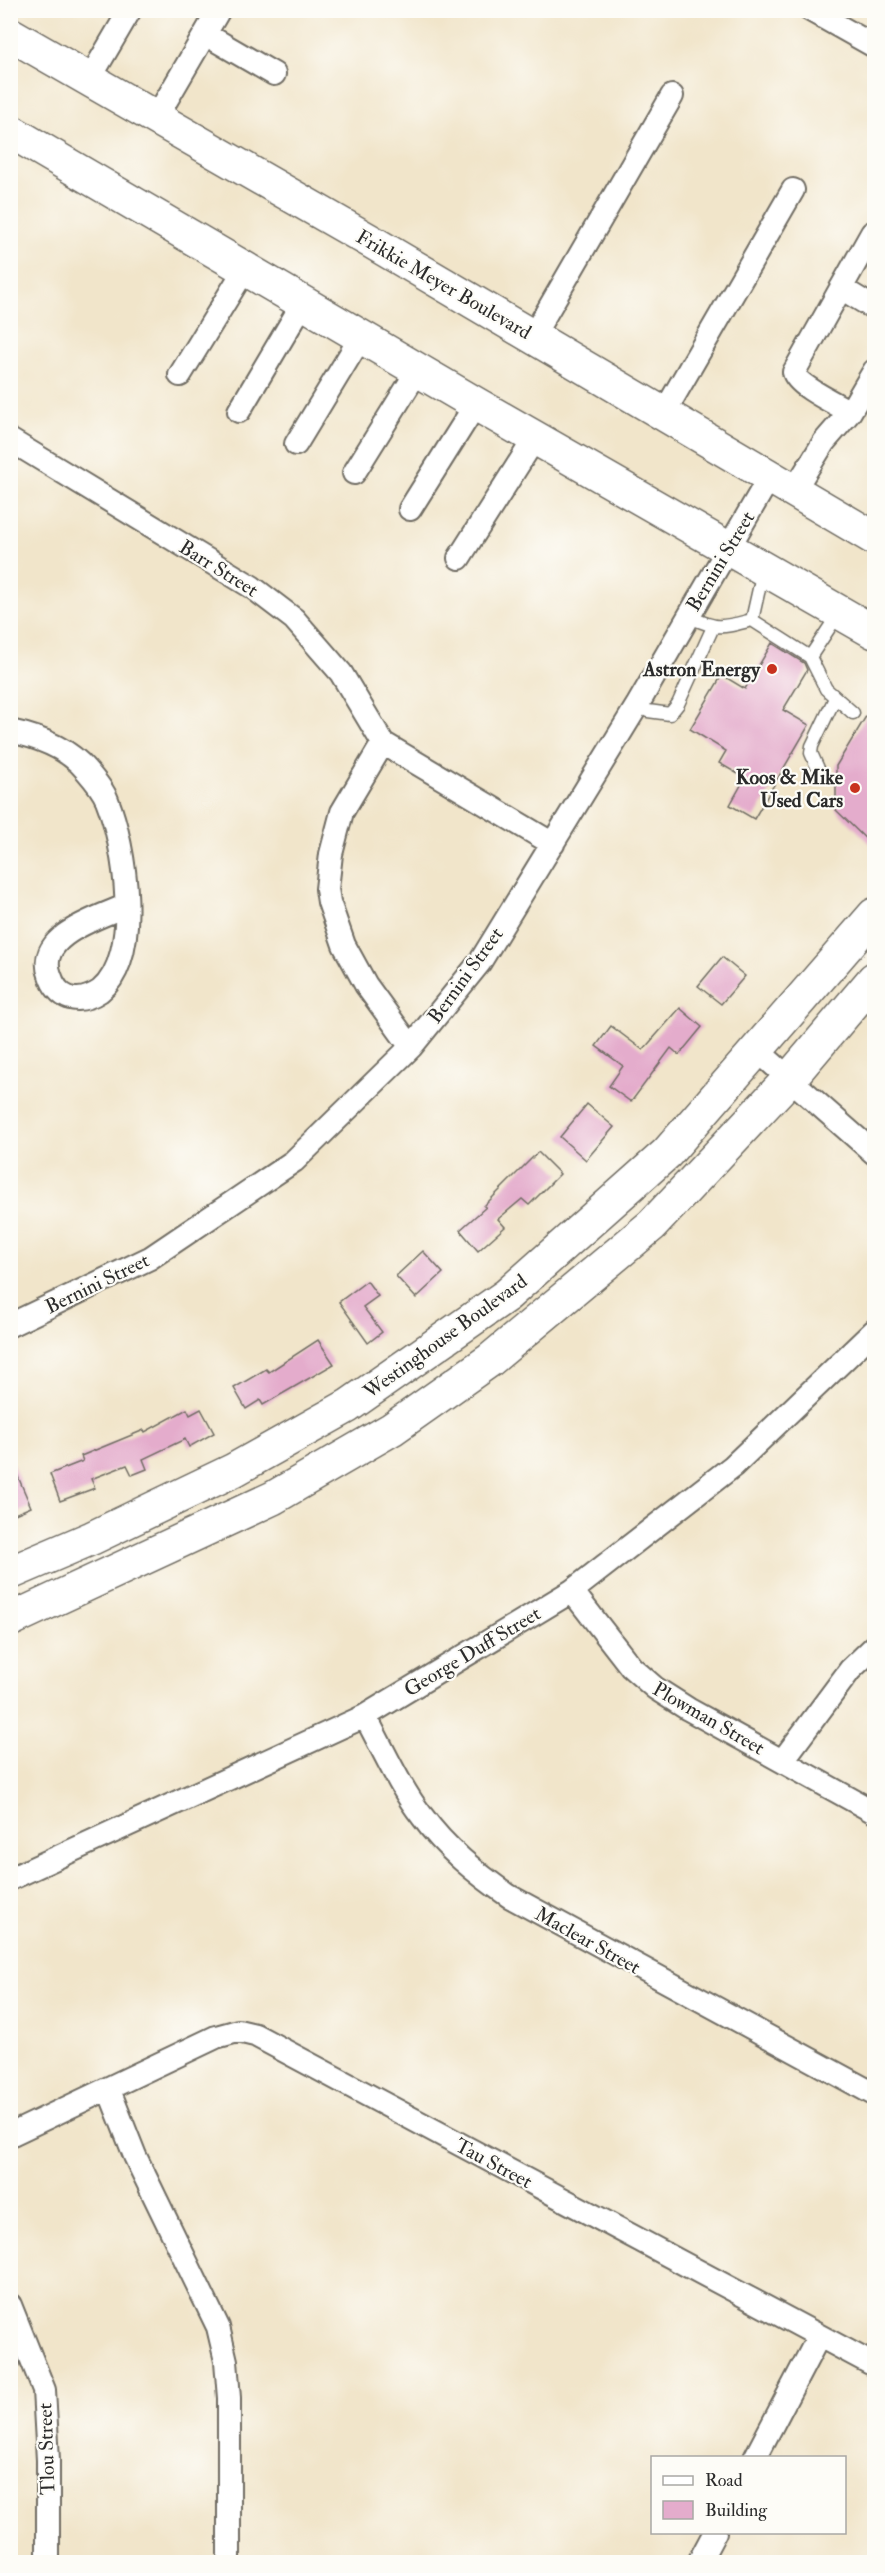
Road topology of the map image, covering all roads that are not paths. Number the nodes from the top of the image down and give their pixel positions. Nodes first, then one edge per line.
1 (130, 10) edge
2 (219, 10) edge
3 (810, 10) edge
4 (10, 34) edge
5 (205, 34) junction
6 (874, 46) edge
7 (274, 74) dead end
8 (90, 80) junction
9 (672, 96) dead end
10 (156, 118) junction
11 (10, 131) edge
12 (793, 190) dead end
13 (872, 234) dead end
14 (246, 269) junction
15 (841, 288) junction
16 (303, 303) junction
17 (874, 308) edge
18 (533, 336) junction
19 (361, 337) junction
20 (418, 370) junction
21 (874, 371) edge
22 (180, 375) dead end
23 (476, 404) junction
24 (239, 411) dead end
25 (850, 412) junction
26 (664, 413) junction
27 (535, 438) junction
28 (10, 440) edge
29 (296, 444) dead end
30 (354, 473) dead end
31 (781, 485) junction
32 (410, 508) dead end
33 (874, 538) edge
34 (728, 549) junction
35 (459, 558) dead end
36 (763, 570) junction
37 (840, 612) junction
38 (687, 616) junction
39 (752, 620) junction
40 (713, 627) junction
41 (874, 632) edge
42 (810, 657) junction
43 (835, 698) junction
44 (638, 704) junction
45 (853, 713) dead end
46 (10, 731) edge
47 (383, 743) junction
48 (820, 773) dead end
49 (553, 844) junction
50 (125, 906) dead end
51 (874, 915) edge
52 (872, 988) edge
53 (411, 1047) junction
54 (758, 1051) junction
55 (790, 1077) junction
56 (874, 1153) edge
57 (10, 1326) edge
58 (874, 1331) edge
59 (10, 1574) edge
60 (572, 1591) junction
61 (10, 1620) edge
62 (874, 1647) edge
63 (365, 1716) junction
64 (783, 1760) junction
65 (874, 1812) edge
66 (10, 1879) edge
67 (109, 2090) junction
68 (874, 2094) edge
69 (10, 2135) edge
70 (10, 2306) edge
71 (819, 2336) junction
72 (874, 2365) edge
73 (756, 2456) edge
74 (714, 2534) edge
75 (48, 2562) edge
76 (230, 2562) edge
77 (699, 2562) edge

1 - 8 street
2 - 5 street
3 - 6 street
4 - 8 street, Frikkie Meyer Boulevard
5 - 7 street
5 - 10 street
8 - 10 street, Frikkie Meyer Boulevard
9 - 18 street
10 - 18 street, Frikkie Meyer Boulevard
11 - 14 street
12 - 26 street
13 - 15 street
14 - 16 street
14 - 22 street
15 - 17 street
15 - 25 street
16 - 19 street
16 - 24 street
18 - 26 street, Frikkie Meyer Boulevard
19 - 20 street
19 - 29 street
20 - 23 street
20 - 30 street
21 - 25 street, Bernini Street
23 - 27 street
23 - 32 street
25 - 31 street, Bernini Street
26 - 31 street, Frikkie Meyer Boulevard
27 - 34 street
27 - 35 street
28 - 47 street, Barr Street
31 - 33 street, Frikkie Meyer Boulevard
31 - 34 street, Bernini Street
34 - 36 street
34 - 38 street, Bernini Street
36 - 37 street
36 - 39 lane
37 - 41 street
37 - 42 lane
38 - 40 lane
38 - 44 street, Bernini Street
39 - 40 lane
39 - 42 lane
40 - 44 lane
42 - 43 lane
43 - 45 lane
43 - 48 lane
44 - 49 street, Bernini Street
46 - 50 street
47 - 49 street, Barr Street
47 - 53 street
49 - 53 street, Bernini Street
51 - 54 street, Westinghouse Boulevard
52 - 55 street, Westinghouse Boulevard
53 - 57 street, Bernini Street
54 - 55 street
54 - 59 street, Westinghouse Boulevard
55 - 56 street
55 - 61 street, Westinghouse Boulevard
58 - 60 street, George Duff Street
60 - 63 street, George Duff Street
60 - 64 street, Plowman Street
62 - 64 street
63 - 66 street, George Duff Street
63 - 68 street, Maclear Street
64 - 65 street, Plowman Street
67 - 69 street, Tau Street
67 - 71 street, Tau Street
67 - 76 street
70 - 75 street, Tlou Street
71 - 72 street, Tau Street
71 - 73 street
74 - 77 street

